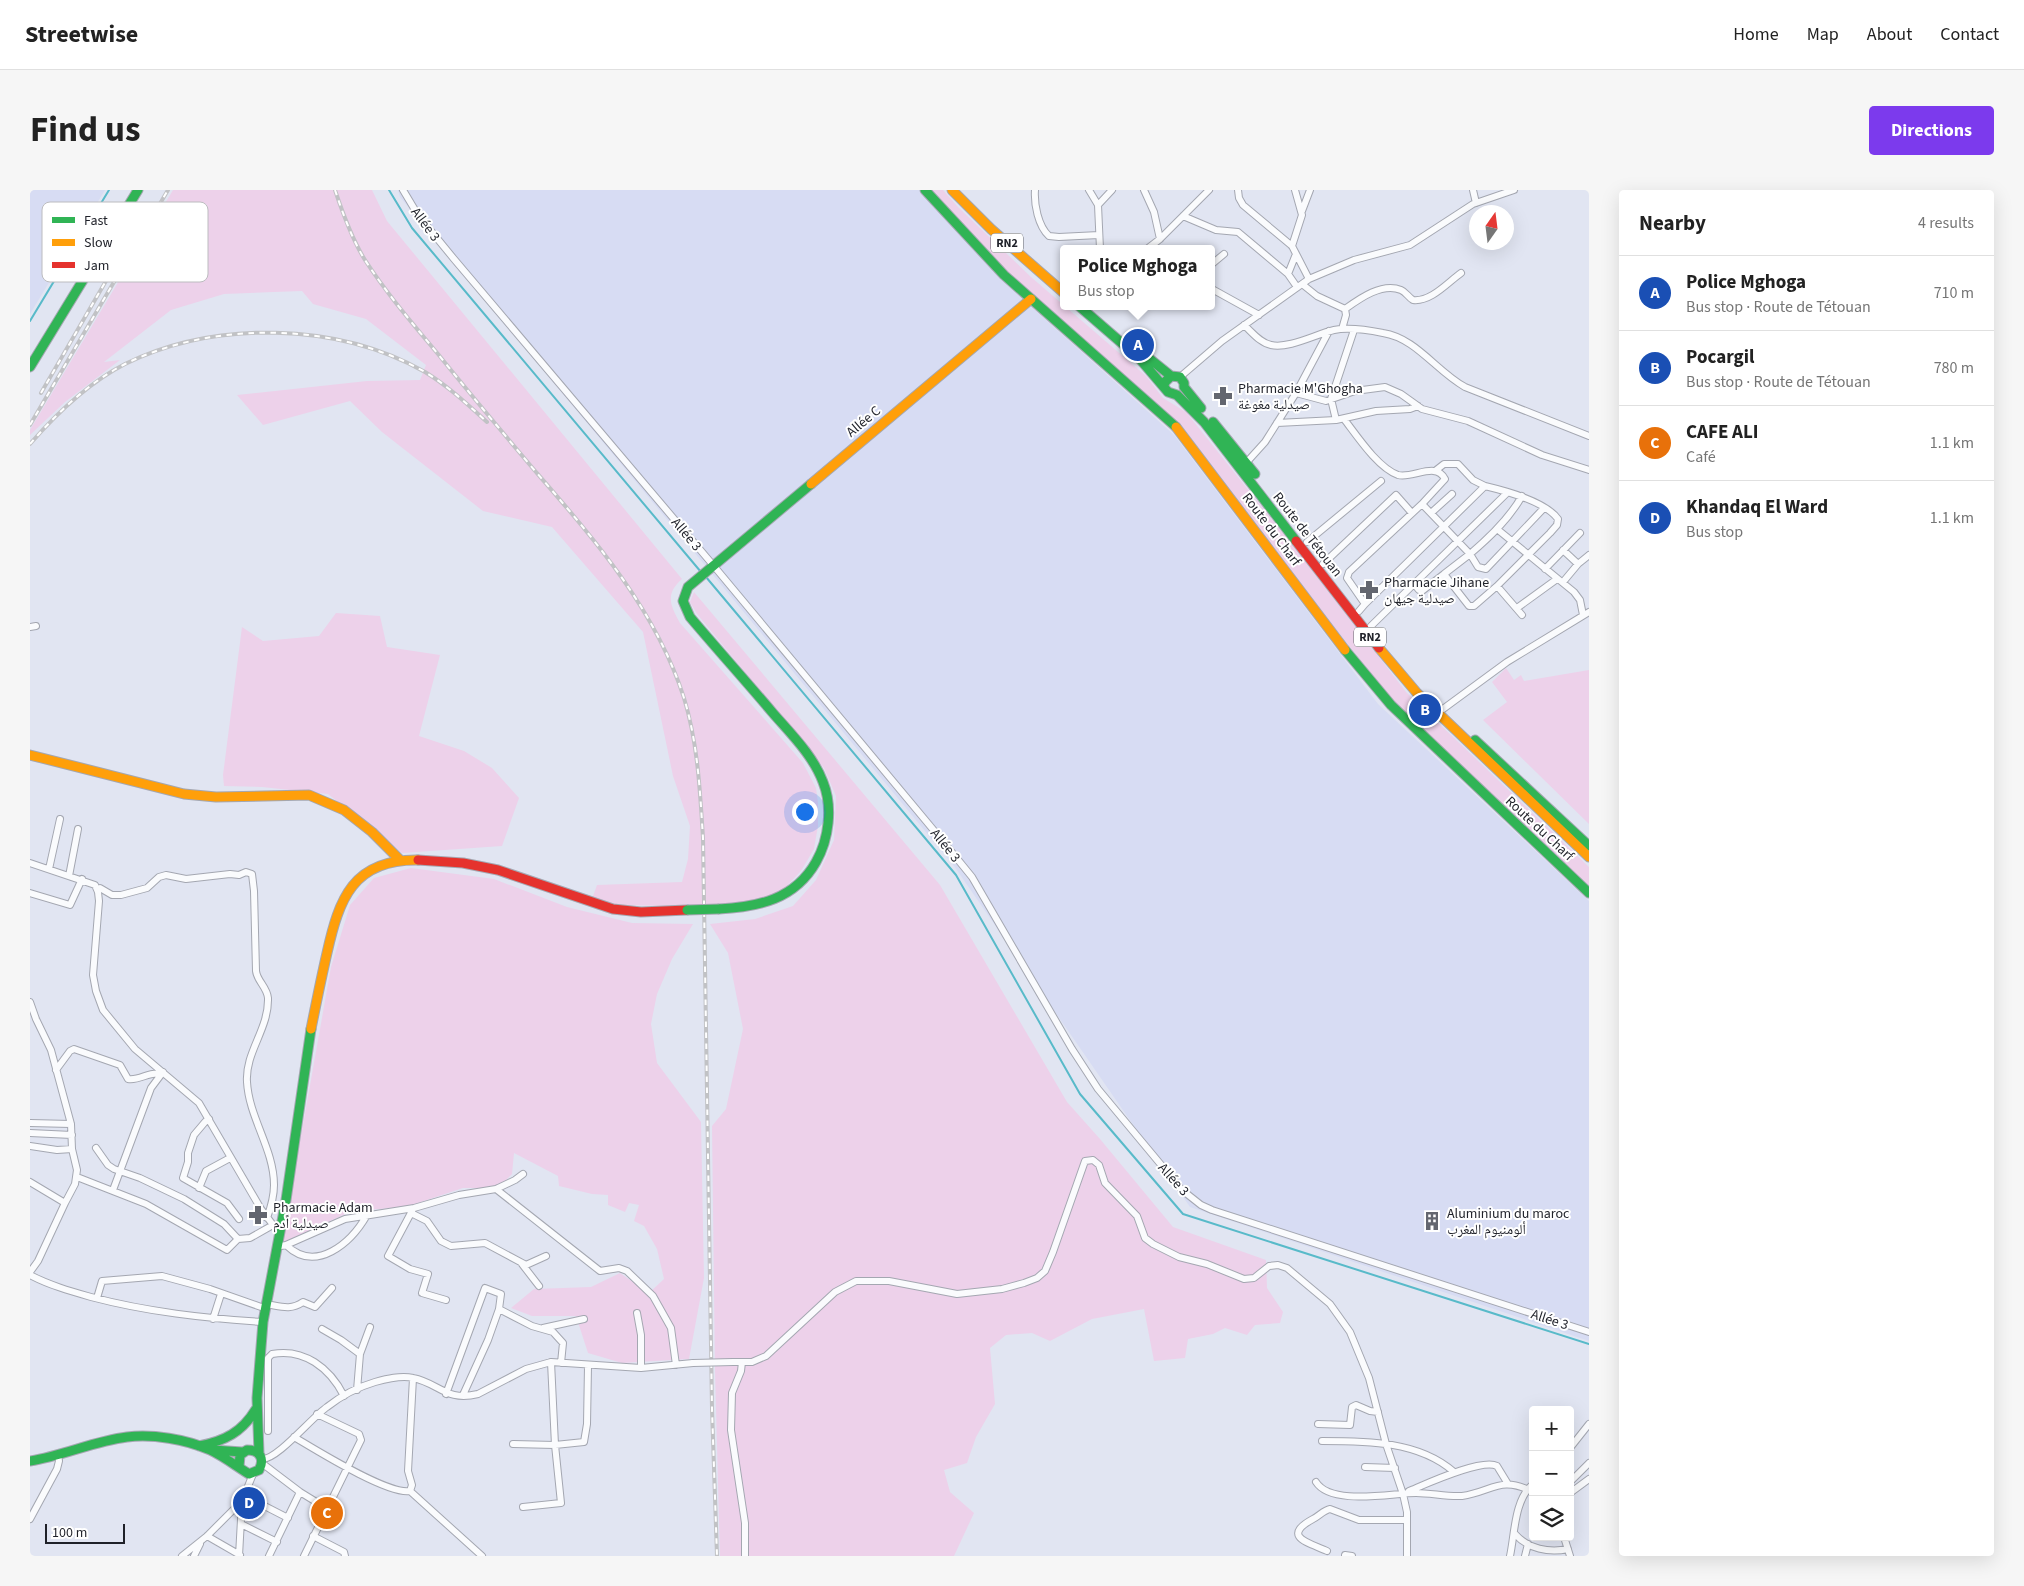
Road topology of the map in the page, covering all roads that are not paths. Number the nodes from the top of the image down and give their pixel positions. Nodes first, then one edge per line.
1 (138, 190) edge
2 (403, 190) edge
3 (925, 190) edge
4 (952, 190) edge
5 (961, 190) edge
6 (1035, 190) edge
7 (1089, 190) edge
8 (1112, 190) edge
9 (1144, 190) edge
10 (1209, 190) edge
11 (1238, 190) edge
12 (1295, 190) edge
13 (1310, 190) edge
14 (1473, 190) edge
15 (1514, 190) edge
16 (131, 202) edge
17 (1476, 203) junction
18 (1098, 205) junction
19 (1302, 211) junction
20 (1184, 216) junction
21 (1099, 235) junction
22 (1160, 239) junction
23 (1100, 245) edge
24 (1152, 245) edge
25 (1292, 246) junction
26 (1224, 254) dead end
27 (1296, 254) junction
28 (1215, 262) edge
29 (1460, 273) dead end
30 (1288, 274) junction
31 (1309, 279) junction
32 (82, 282) edge
33 (1060, 282) edge
34 (1299, 286) junction
35 (1060, 289) edge
36 (1215, 291) edge
37 (1031, 299) junction
38 (1345, 309) junction
39 (1084, 310) edge
40 (1093, 310) edge
41 (1259, 315) junction
42 (1244, 325) junction
43 (1342, 329) junction
44 (1354, 330) junction
45 (1329, 331) junction
46 (30, 367) edge
47 (1175, 376) junction
48 (1164, 386) junction
49 (1184, 387) junction
50 (1296, 393) junction
51 (1177, 395) junction
52 (1330, 401) junction
53 (1418, 406) junction
54 (1344, 419) junction
55 (1336, 420) junction
56 (1277, 423) junction
57 (1589, 436) edge
58 (1246, 463) junction
59 (1589, 470) edge
60 (1435, 471) junction
61 (1381, 481) dead end
62 (1485, 486) junction
63 (1508, 493) junction
64 (1452, 494) dead end
65 (1522, 496) junction
66 (1422, 504) junction
67 (1544, 508) junction
68 (1411, 512) junction
69 (1431, 514) junction
70 (1444, 528) junction
71 (1497, 529) junction
72 (1580, 533) dead end
73 (1512, 540) junction
74 (1306, 542) junction
75 (1458, 542) junction
76 (1563, 550) junction
77 (1470, 554) junction
78 (1528, 554) junction
79 (1589, 555) edge
80 (1323, 564) junction
81 (1578, 564) junction
82 (711, 566) junction
83 (1545, 569) junction
84 (1444, 574) junction
85 (1560, 580) junction
86 (1413, 584) junction
87 (1497, 586) junction
88 (1365, 604) junction
89 (1517, 608) junction
90 (1359, 611) junction
91 (1586, 614) edge
92 (1522, 615) dead end
93 (1371, 626) junction
94 (1443, 709) junction
95 (30, 754) edge
96 (60, 819) dead end
97 (78, 829) dead end
98 (1589, 846) edge
99 (1589, 857) edge
100 (400, 860) junction
101 (30, 863) edge
102 (49, 869) junction
103 (69, 876) junction
104 (82, 879) junction
105 (97, 889) junction
106 (1589, 892) edge
107 (30, 893) edge
108 (30, 1002) edge
109 (56, 1070) junction
110 (162, 1073) junction
111 (209, 1118) junction
112 (30, 1123) edge
113 (71, 1124) junction
114 (30, 1133) edge
115 (72, 1135) junction
116 (30, 1146) edge
117 (96, 1148) dead end
118 (72, 1149) junction
119 (230, 1158) junction
120 (120, 1171) junction
121 (523, 1174) dead end
122 (77, 1177) junction
123 (30, 1182) edge
124 (199, 1188) junction
125 (496, 1189) junction
126 (113, 1190) junction
127 (65, 1204) junction
128 (413, 1210) junction
129 (367, 1214) junction
130 (268, 1218) junction
131 (239, 1219) dead end
132 (276, 1227) junction
133 (238, 1239) junction
134 (286, 1245) junction
135 (276, 1247) junction
136 (546, 1256) dead end
137 (522, 1264) junction
138 (30, 1273) edge
139 (539, 1286) dead end
140 (332, 1288) dead end
141 (220, 1294) junction
142 (97, 1298) junction
143 (446, 1300) dead end
144 (265, 1306) junction
145 (499, 1308) junction
146 (637, 1313) dead end
147 (213, 1319) junction
148 (584, 1319) dead end
149 (262, 1322) junction
150 (370, 1327) dead end
151 (541, 1328) junction
152 (322, 1329) dead end
153 (1589, 1332) edge
154 (360, 1354) junction
155 (551, 1362) junction
156 (742, 1362) junction
157 (561, 1363) junction
158 (676, 1364) junction
159 (588, 1366) junction
160 (641, 1368) junction
161 (264, 1370) junction
162 (413, 1378) junction
163 (357, 1390) junction
164 (446, 1394) junction
165 (464, 1395) junction
166 (344, 1396) junction
167 (258, 1407) junction
168 (1378, 1412) junction
169 (318, 1414) junction
170 (1318, 1424) dead end
171 (1589, 1424) edge
172 (256, 1425) junction
173 (268, 1431) dead end
174 (294, 1437) junction
175 (1322, 1441) dead end
176 (1574, 1443) edge
177 (513, 1444) dead end
178 (1386, 1444) junction
179 (555, 1445) junction
180 (197, 1446) junction
181 (210, 1450) junction
182 (245, 1451) junction
183 (58, 1455) junction
184 (261, 1459) junction
185 (30, 1461) edge
186 (1589, 1463) edge
187 (1365, 1467) dead end
188 (347, 1468) junction
189 (1395, 1468) junction
190 (245, 1471) junction
191 (1454, 1472) junction
192 (1574, 1478) edge
193 (1589, 1480) edge
194 (1316, 1482) dead end
195 (1508, 1484) junction
196 (1529, 1488) edge
197 (1574, 1490) edge
198 (410, 1491) junction
199 (1529, 1491) edge
200 (300, 1492) junction
201 (1403, 1494) junction
202 (244, 1499) junction
203 (523, 1507) dead end
204 (326, 1508) junction
205 (288, 1518) junction
206 (30, 1519) edge
207 (1407, 1520) junction
208 (241, 1524) junction
209 (1515, 1534) junction
210 (207, 1536) junction
211 (313, 1536) junction
212 (201, 1541) junction
213 (1565, 1541) edge
214 (277, 1542) junction
215 (1528, 1544) junction
216 (1327, 1551) dead end
217 (1569, 1553) edge
218 (240, 1555) edge
219 (182, 1556) edge
220 (194, 1556) edge
221 (269, 1556) edge
222 (304, 1556) edge
223 (345, 1556) edge
224 (482, 1556) edge
225 (745, 1556) edge
226 (1407, 1556) edge
227 (1510, 1556) edge
228 (1525, 1556) edge

1 - 16 main road
2 - 82 street, Allée 3
3 - 37 main road, Route du Charf
4 - 35 main road, RN2
5 - 33 main road, RN2
6 - 21 street
7 - 18 street
8 - 18 street
9 - 22 street
10 - 20 street
11 - 25 street
12 - 19 street
13 - 19 street
14 - 17 street
15 - 17 street
17 - 31 street
18 - 21 street
19 - 25 street
20 - 22 street
20 - 30 street
21 - 23 street
22 - 24 street
25 - 27 street
26 - 28 street
27 - 30 street
27 - 31 street
29 - 38 street
30 - 34 street
31 - 34 street
32 - 46 main road
34 - 38 street
34 - 41 street
36 - 41 street
37 - 82 main road, Allée C
37 - 106 main road, Route du Charf
38 - 43 street
39 - 48 main road, RN2
40 - 47 main road, RN2
41 - 42 street
42 - 45 street
42 - 47 street
43 - 44 street
43 - 45 street
44 - 52 street
44 - 57 street
45 - 50 street
47 - 48 main road
47 - 49 main road, RN2
48 - 51 main road, RN2
49 - 51 main road
49 - 58 main road, Route de Tétouan / RN2
50 - 52 street
50 - 56 street
51 - 99 main road, Route de Tétouan / RN2
52 - 53 street
52 - 55 street
53 - 54 street
53 - 59 street
54 - 55 street
54 - 60 street
55 - 56 street
56 - 58 street
58 - 74 main road, Route de Tétouan / RN2
60 - 62 street
60 - 66 street
61 - 74 street
62 - 63 street
62 - 70 street
63 - 65 street
63 - 75 street
64 - 69 street
65 - 67 street
65 - 71 street
66 - 68 street
66 - 69 street
67 - 73 street
67 - 78 street
68 - 80 street
68 - 88 street
69 - 70 street
70 - 75 street
70 - 88 street
71 - 73 street
71 - 77 street
72 - 76 street
73 - 77 street
73 - 78 street
74 - 80 main road, Route de Tétouan / RN2
75 - 77 street
75 - 86 street
76 - 81 street
76 - 83 street
77 - 84 street
78 - 83 street
78 - 87 street
79 - 81 street
80 - 90 main road, Route de Tétouan / RN2
81 - 85 street
82 - 100 main road, Allée C, bridge
82 - 153 street, Allée 3
83 - 85 street
84 - 86 street
84 - 87 street
85 - 89 street
85 - 91 street
86 - 93 street
87 - 89 street
88 - 90 street
89 - 92 street
90 - 93 main road, Route de Tétouan / RN2
91 - 94 street
93 - 94 main road, Route de Tétouan / RN2
94 - 98 main road, Route de Tétouan / RN2
95 - 100 main road
96 - 102 street
97 - 103 street
100 - 132 main road
101 - 102 street
102 - 103 street
103 - 104 street
104 - 105 street
104 - 107 street
105 - 110 street
105 - 130 street
108 - 109 street
109 - 110 street
109 - 113 street
110 - 111 street
110 - 120 street
111 - 119 street
111 - 124 street
112 - 113 street
113 - 115 street
114 - 115 street
115 - 118 street
116 - 118 street
117 - 120 street
118 - 122 street
119 - 124 street
119 - 130 street
120 - 126 street
120 - 133 street
121 - 125 street
122 - 126 street
122 - 127 street
123 - 127 street
124 - 131 street
125 - 128 street
125 - 158 street
126 - 133 street
127 - 138 street
128 - 129 street
128 - 137 street
128 - 143 street
129 - 134 street
129 - 134 street
130 - 132 street
132 - 133 street
132 - 135 main road
134 - 135 street
135 - 144 main road
136 - 137 street
137 - 139 street
138 - 142 street
140 - 144 street
141 - 142 street
141 - 144 street
141 - 147 street
142 - 147 street
144 - 149 main road
145 - 151 street
145 - 164 street
145 - 165 street
146 - 160 street
147 - 149 street
148 - 151 street
149 - 161 main road
150 - 154 street
151 - 157 street
152 - 154 street
154 - 163 street
155 - 157 street
155 - 165 street
155 - 179 street
156 - 158 street, bridge
156 - 168 street
156 - 225 street
157 - 159 street
158 - 160 street
159 - 160 street
159 - 179 street
161 - 166 street
161 - 167 main road
161 - 173 street
162 - 163 street
162 - 164 street
162 - 198 street
163 - 166 street
164 - 165 street
166 - 169 street
167 - 172 main road
167 - 180 main road
168 - 170 street
168 - 178 street
169 - 174 street
169 - 188 street
171 - 176 street
172 - 182 main road
172 - 184 main road
174 - 184 street
174 - 188 street
175 - 178 street
177 - 179 street
178 - 189 street
178 - 191 street
179 - 203 street
180 - 181 main road
180 - 183 main road
181 - 182 main road
181 - 190 main road
182 - 184 main road
182 - 190 main road
183 - 185 main road
183 - 206 street
184 - 190 main road
184 - 200 street
186 - 192 street
187 - 189 street
188 - 198 street
188 - 204 street
189 - 201 street
190 - 202 street
191 - 195 street
191 - 201 street
193 - 197 street
194 - 201 street
195 - 196 street
195 - 201 street
198 - 224 street
199 - 209 street
200 - 204 street
200 - 205 street
201 - 207 street
202 - 205 street
202 - 208 street
202 - 210 street
204 - 211 street
205 - 214 street
207 - 216 street
207 - 226 street
208 - 214 street
208 - 218 street
209 - 215 street
209 - 227 street
210 - 212 street
210 - 218 street
211 - 222 street
211 - 223 street
212 - 219 street
212 - 220 street
213 - 217 street
214 - 221 street
215 - 217 street
215 - 228 street

